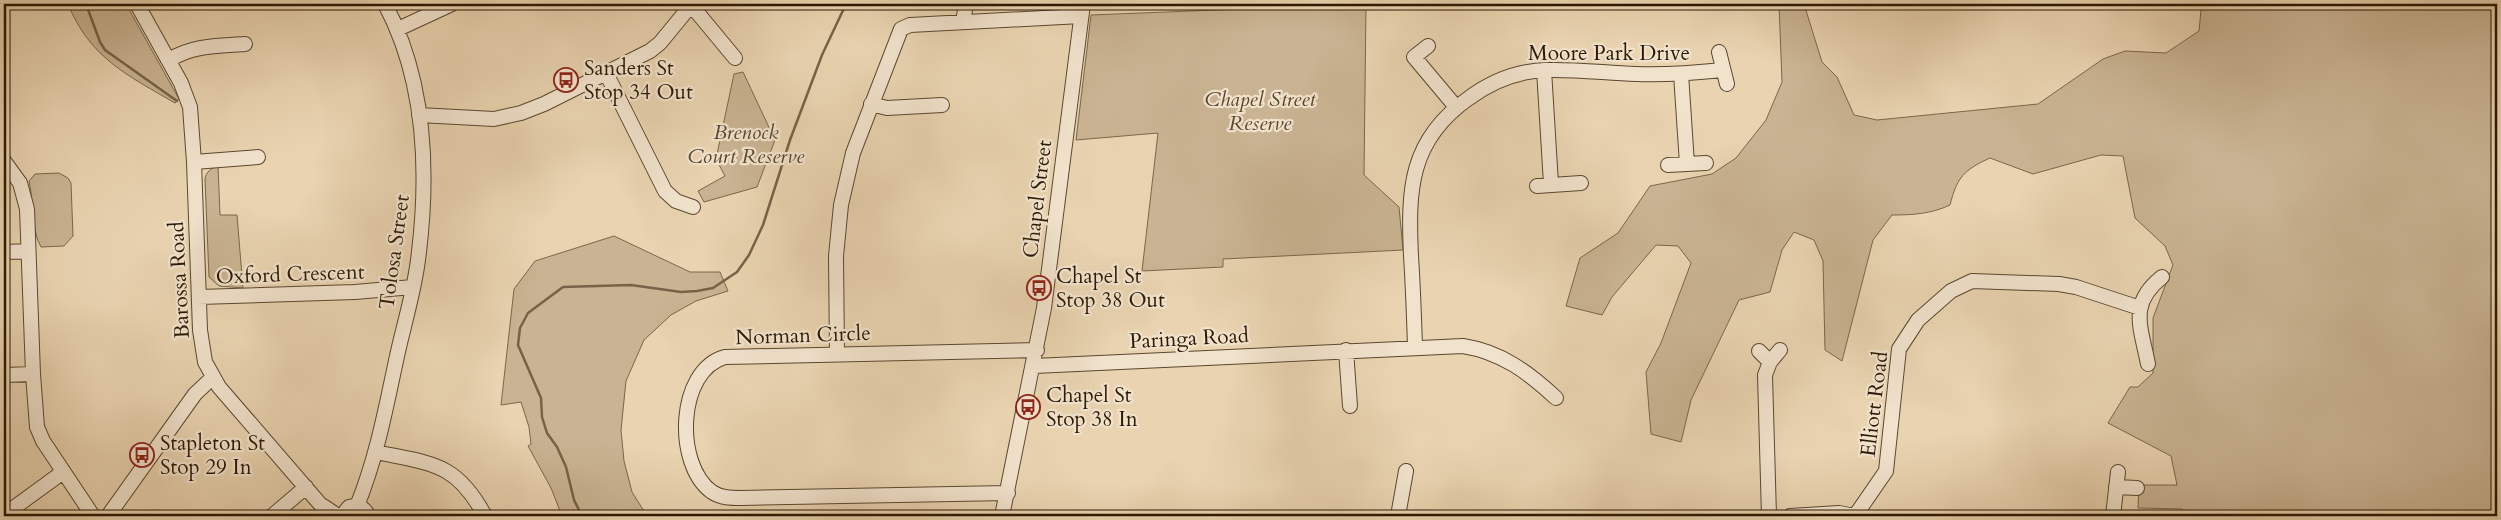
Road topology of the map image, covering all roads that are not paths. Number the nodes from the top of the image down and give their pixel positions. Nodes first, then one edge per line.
1 (137, 4) edge
2 (385, 4) edge
3 (452, 4) edge
4 (691, 4) edge
5 (966, 4) edge
6 (1082, 10) edge
7 (963, 22) junction
8 (398, 29) junction
9 (245, 44) dead end
10 (1428, 46) dead end
11 (1719, 52) dead end
12 (735, 58) dead end
13 (169, 60) junction
14 (1544, 70) junction
15 (1723, 70) junction
16 (606, 74) junction
17 (1681, 74) junction
18 (1727, 84) dead end
19 (871, 104) junction
20 (942, 105) dead end
21 (1456, 107) junction
22 (419, 115) junction
23 (258, 157) dead end
24 (4, 161) edge
25 (194, 162) junction
26 (1706, 163) dead end
27 (1687, 164) junction
28 (1668, 165) dead end
29 (1581, 183) dead end
30 (1551, 184) junction
31 (1536, 186) dead end
32 (692, 207) dead end
33 (28, 251) junction
34 (4, 252) edge
35 (2162, 277) dead end
36 (413, 287) junction
37 (199, 298) junction
38 (2140, 308) junction
39 (1415, 346) junction
40 (1037, 350) junction
41 (1346, 350) junction
42 (1780, 350) dead end
43 (1759, 351) dead end
44 (837, 353) junction
45 (1770, 362) junction
46 (2148, 364) dead end
47 (1034, 366) junction
48 (33, 374) junction
49 (4, 375) edge
50 (212, 378) junction
51 (1556, 398) dead end
52 (1350, 406) dead end
53 (376, 452) junction
54 (1406, 471) dead end
55 (63, 472) junction
56 (2118, 472) dead end
57 (306, 487) junction
58 (2116, 487) junction
59 (2138, 488) dead end
60 (1008, 493) junction
61 (357, 506) junction
62 (4, 515) edge
63 (93, 516) edge
64 (108, 516) edge
65 (272, 516) edge
66 (340, 516) edge
67 (368, 516) edge
68 (485, 516) edge
69 (1002, 516) edge
70 (1398, 516) edge
71 (1769, 516) edge
72 (1790, 516) edge
73 (1855, 516) edge
74 (2113, 516) edge

1 - 13 street, Barossa Road
2 - 8 street, Tolosa Street
3 - 8 street
4 - 12 street
4 - 16 street
5 - 7 street
6 - 7 street
6 - 40 street, Chapel Street
7 - 19 street
8 - 22 street, Tolosa Street
9 - 13 street
10 - 21 street
11 - 15 street, Moore Park Drive
13 - 25 street, Barossa Road
14 - 17 street, Moore Park Drive
14 - 21 street, Moore Park Drive
14 - 30 street
15 - 17 street, Moore Park Drive
15 - 18 street, Moore Park Drive
16 - 22 street
16 - 32 street
17 - 27 street
19 - 20 street
19 - 44 street
21 - 39 street, Moore Park Drive
22 - 36 street, Tolosa Street
23 - 25 street
24 - 33 street
25 - 37 street, Barossa Road
26 - 27 street
27 - 28 street
29 - 30 street
30 - 31 street
33 - 34 street
33 - 48 street
35 - 38 street
36 - 37 street, Oxford Crescent
36 - 53 street, Tolosa Street
37 - 50 street, Barossa Road
38 - 46 street
38 - 73 street, Elliott Road
39 - 41 street, Paringa Road
39 - 51 street, Paringa Road
40 - 44 street, Norman Circle
40 - 47 street, Chapel Street
41 - 47 street, Paringa Road
41 - 52 street
42 - 45 street
43 - 45 street
44 - 60 street, Norman Circle
45 - 71 street
47 - 60 street, Chapel Street
48 - 49 street
48 - 55 street
50 - 57 street, Barossa Road
50 - 64 street
53 - 61 street, Tolosa Street
53 - 68 street
54 - 70 street
55 - 62 street
55 - 63 street
56 - 58 street
57 - 65 street
57 - 66 street, Barossa Road
58 - 59 street
58 - 74 street
60 - 69 street, Chapel Street
61 - 66 street
61 - 67 street
72 - 73 street

